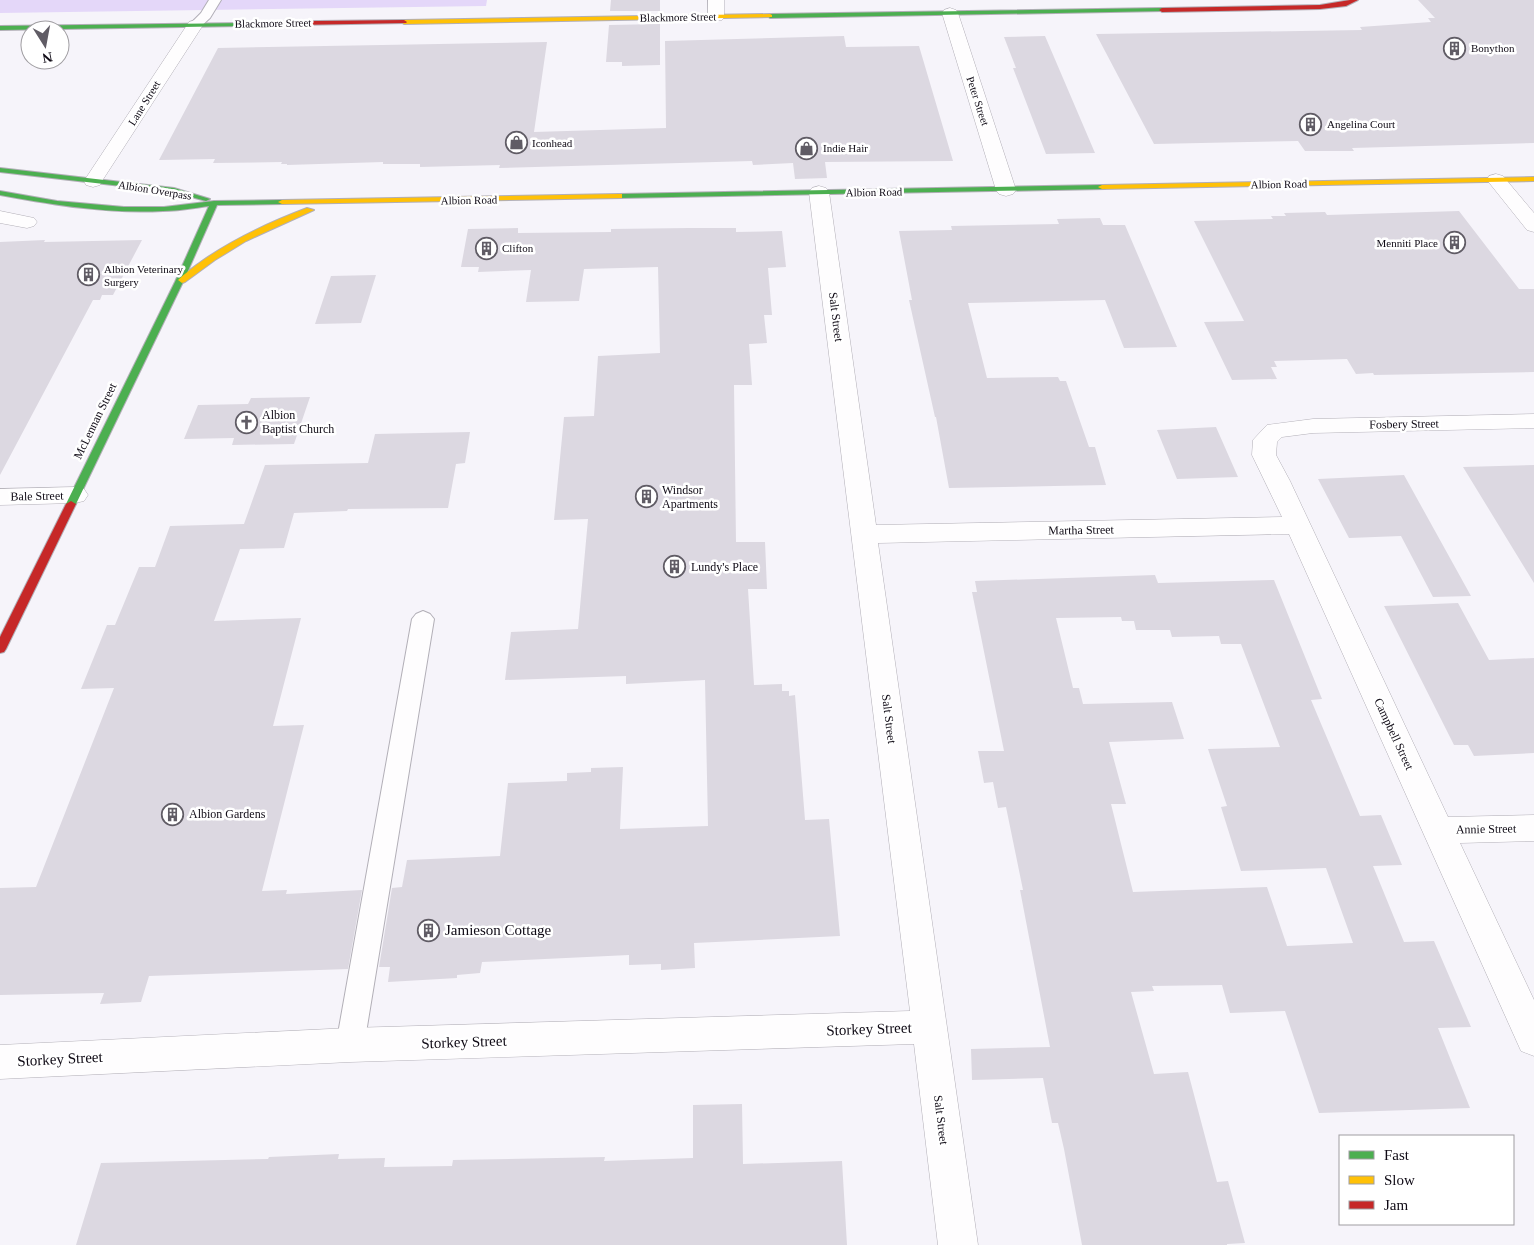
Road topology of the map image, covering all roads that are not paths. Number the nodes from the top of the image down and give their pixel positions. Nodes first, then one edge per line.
1 (215, 0) edge
2 (716, 0) edge
3 (1354, 0) edge
4 (950, 13) junction
5 (716, 17) junction
6 (194, 25) junction
7 (0, 28) edge
8 (0, 170) edge
9 (1534, 179) edge
10 (1496, 180) junction
11 (93, 181) junction
12 (1006, 190) junction
13 (820, 192) junction
14 (0, 193) edge
15 (337, 202) junction
16 (214, 203) junction
17 (0, 217) edge
18 (27, 222) dead end
19 (1534, 226) edge
20 (179, 282) junction
21 (1534, 421) edge
22 (1275, 430) joint
23 (74, 495) junction
24 (0, 497) edge
25 (1298, 525) junction
26 (864, 534) junction
27 (423, 619) dead end
28 (0, 649) edge
29 (1534, 828) edge
30 (1438, 830) junction
31 (929, 1027) junction
32 (1534, 1039) edge
33 (350, 1045) junction
34 (0, 1062) edge
35 (958, 1245) edge

1 - 6 lane
2 - 5 street
3 - 4 street, Blackmore Street
4 - 5 street, Blackmore Street
4 - 12 street, Peter Street
5 - 6 street, Blackmore Street
6 - 7 street, Blackmore Street
6 - 11 street, Lane Street
8 - 11 street, Albion Overpass
9 - 10 street, Albion Road
10 - 12 street, Albion Road
10 - 19 street
11 - 16 street, Albion Overpass
12 - 13 street, Albion Road
13 - 15 street, Albion Road
13 - 26 street, Salt Street
14 - 16 street, Albion Overpass
15 - 16 street, Albion Road
15 - 20 street
16 - 20 street, McLennan Street
17 - 18 street
20 - 23 street, McLennan Street
21 - 22 street, Fosbery Street
22 - 25 street, Campbell Street
23 - 24 street, Bale Street
23 - 28 street, McLennan Street
25 - 26 street, Martha Street
25 - 30 street, Campbell Street
26 - 31 street, Salt Street
27 - 33 lane
29 - 30 street, Annie Street
30 - 32 street, Campbell Street
31 - 33 street, Storkey Street
31 - 35 street, Salt Street
33 - 34 street, Storkey Street

